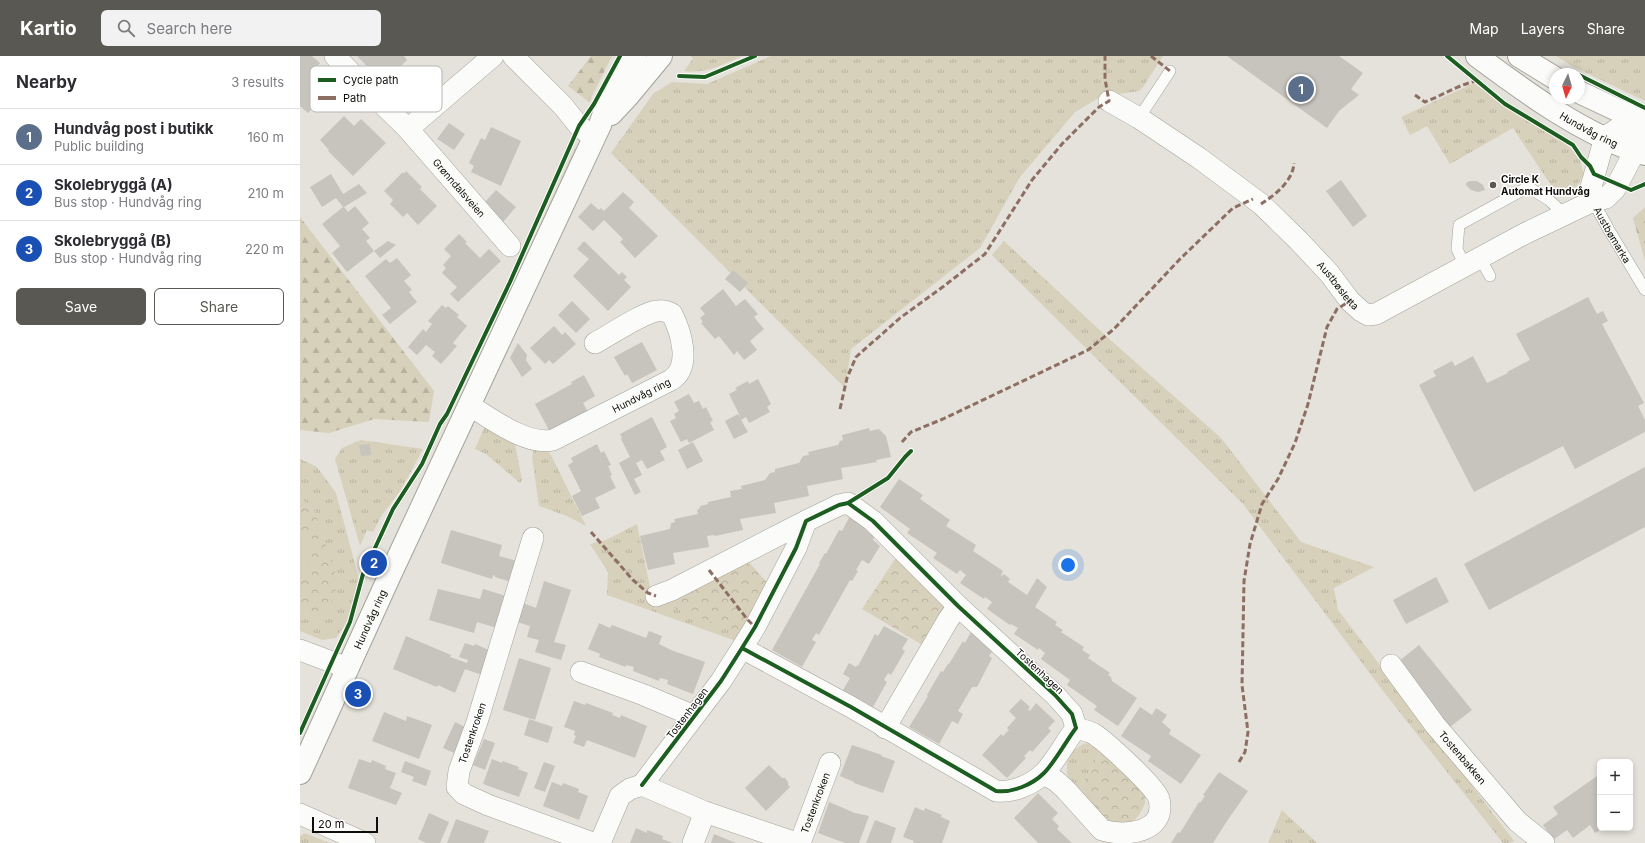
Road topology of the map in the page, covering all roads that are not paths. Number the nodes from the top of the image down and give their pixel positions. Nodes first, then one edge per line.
1 (335, 56) edge
2 (493, 56) edge
3 (513, 56) edge
4 (635, 56) edge
5 (661, 56) edge
6 (1477, 56) edge
7 (1519, 56) edge
8 (344, 66) edge
9 (1170, 70) dead end
10 (1549, 74) edge
11 (1585, 95) edge
12 (442, 100) edge
13 (1109, 101) dead end
14 (389, 112) edge
15 (429, 112) edge
16 (1139, 118) junction
17 (1639, 121) edge
18 (408, 130) junction
19 (596, 131) junction
20 (1604, 137) junction
21 (1640, 152) edge
22 (1593, 201) junction
23 (1564, 214) junction
24 (510, 246) dead end
25 (1473, 262) junction
26 (1490, 276) dead end
27 (1645, 290) edge
28 (595, 343) dead end
29 (469, 405) junction
30 (806, 521) junction
31 (533, 538) dead end
32 (656, 596) dead end
33 (958, 606) junction
34 (742, 648) junction
35 (300, 650) edge
36 (1391, 665) dead end
37 (348, 668) junction
38 (581, 672) dead end
39 (694, 716) junction
40 (886, 728) junction
41 (1076, 728) junction
42 (830, 763) dead end
43 (300, 773) edge
44 (1044, 774) junction
45 (642, 785) junction
46 (705, 812) junction
47 (300, 814) edge
48 (365, 843) edge
49 (593, 843) edge
50 (600, 843) edge
51 (693, 843) edge
52 (796, 843) edge
53 (800, 843) edge
54 (1544, 843) edge

1 - 8 street, Grønndalsveien
2 - 12 street
3 - 19 street
4 - 19 main road
5 - 19 main road
6 - 20 main road, Hundvåg ring
7 - 10 main road
9 - 16 lane
11 - 17 main road
13 - 16 street, Austbøsletta
14 - 18 street, Grønndalsveien
15 - 18 street
16 - 25 street, Austbøsletta
17 - 20 street
17 - 21 street, Austbøsletta
18 - 24 street, Grønndalsveien
19 - 29 main road
20 - 21 main road, Hundvåg ring
20 - 22 street
21 - 22 street, Austbøsletta
22 - 23 street, Austbøsletta
22 - 27 lane, Austbømarka
23 - 25 street, Austbøsletta
23 - 25 lane
25 - 26 lane
28 - 29 street, Hundvåg ring
29 - 37 main road, Hundvåg ring
30 - 32 street, Tostenhagen
30 - 33 street, Tostenhagen
30 - 34 street, Tostenhagen
31 - 49 street, Tostenkroken
33 - 40 street
33 - 41 street, Tostenhagen
34 - 39 street, Tostenhagen
34 - 40 street
35 - 37 street
36 - 54 street, Tostenbakken
37 - 43 main road, Hundvåg ring
38 - 39 street, Tostenhagen
39 - 45 street, Tostenhagen
40 - 44 street
41 - 44 street
41 - 44 street
42 - 53 street, Tostenkroken
45 - 46 street, Tostenkroken
45 - 50 street
46 - 51 street
46 - 52 street, Tostenkroken
47 - 48 street

